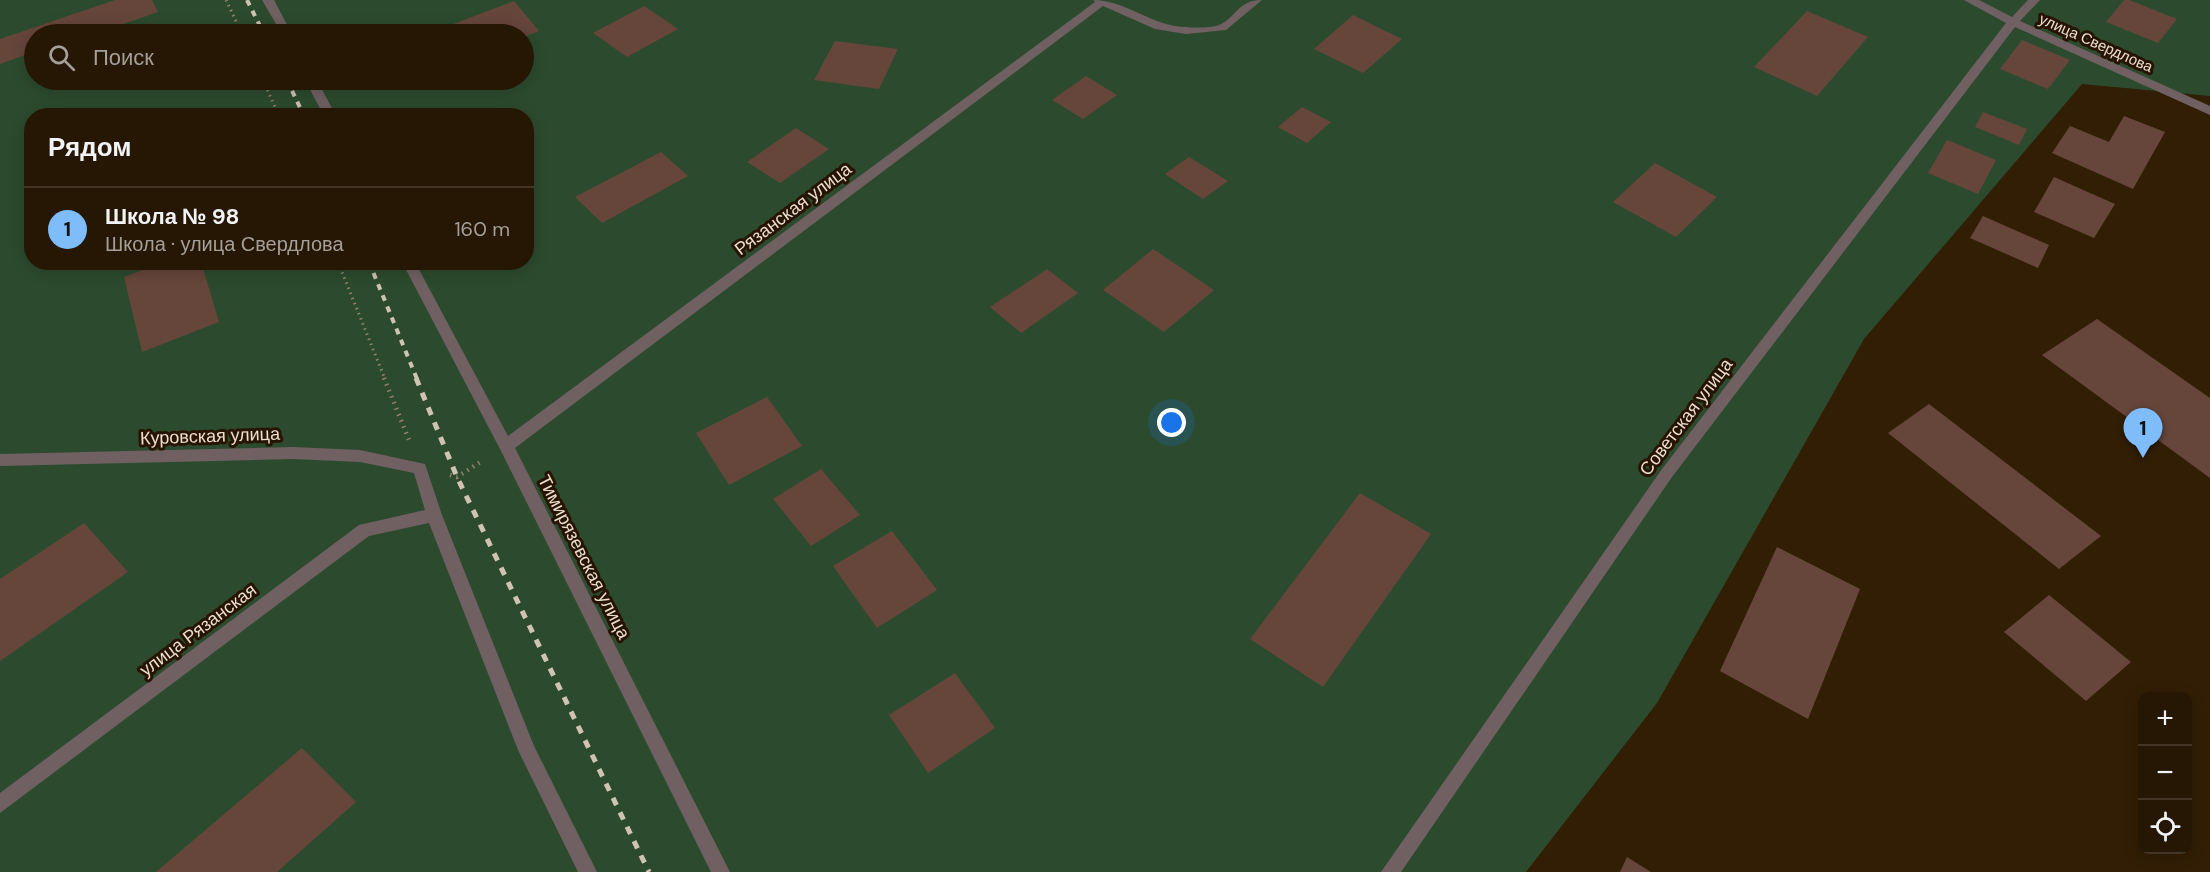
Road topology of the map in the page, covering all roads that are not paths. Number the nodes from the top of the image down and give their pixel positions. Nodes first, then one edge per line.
1 (268, 0) edge
2 (1256, 0) edge
3 (1970, 0) edge
4 (2034, 0) edge
5 (1100, 1) edge
6 (2013, 22) junction
7 (281, 24) edge
8 (316, 90) edge
9 (326, 108) edge
10 (2210, 111) edge
11 (412, 270) edge
12 (506, 446) junction
13 (0, 460) edge
14 (434, 515) junction
15 (0, 804) edge
16 (588, 872) edge
17 (721, 872) edge
18 (1390, 872) edge

1 - 7 street
2 - 5 street
3 - 6 street, улица Свердлова
4 - 6 street, Советская улица
5 - 12 street, Рязанская улица
6 - 10 street, улица Свердлова
6 - 18 street, Советская улица
8 - 9 street
11 - 12 street, Тимирязевская улица
12 - 17 street, Тимирязевская улица
13 - 14 street, Куровская улица
14 - 15 street, улица Рязанская
14 - 16 street

